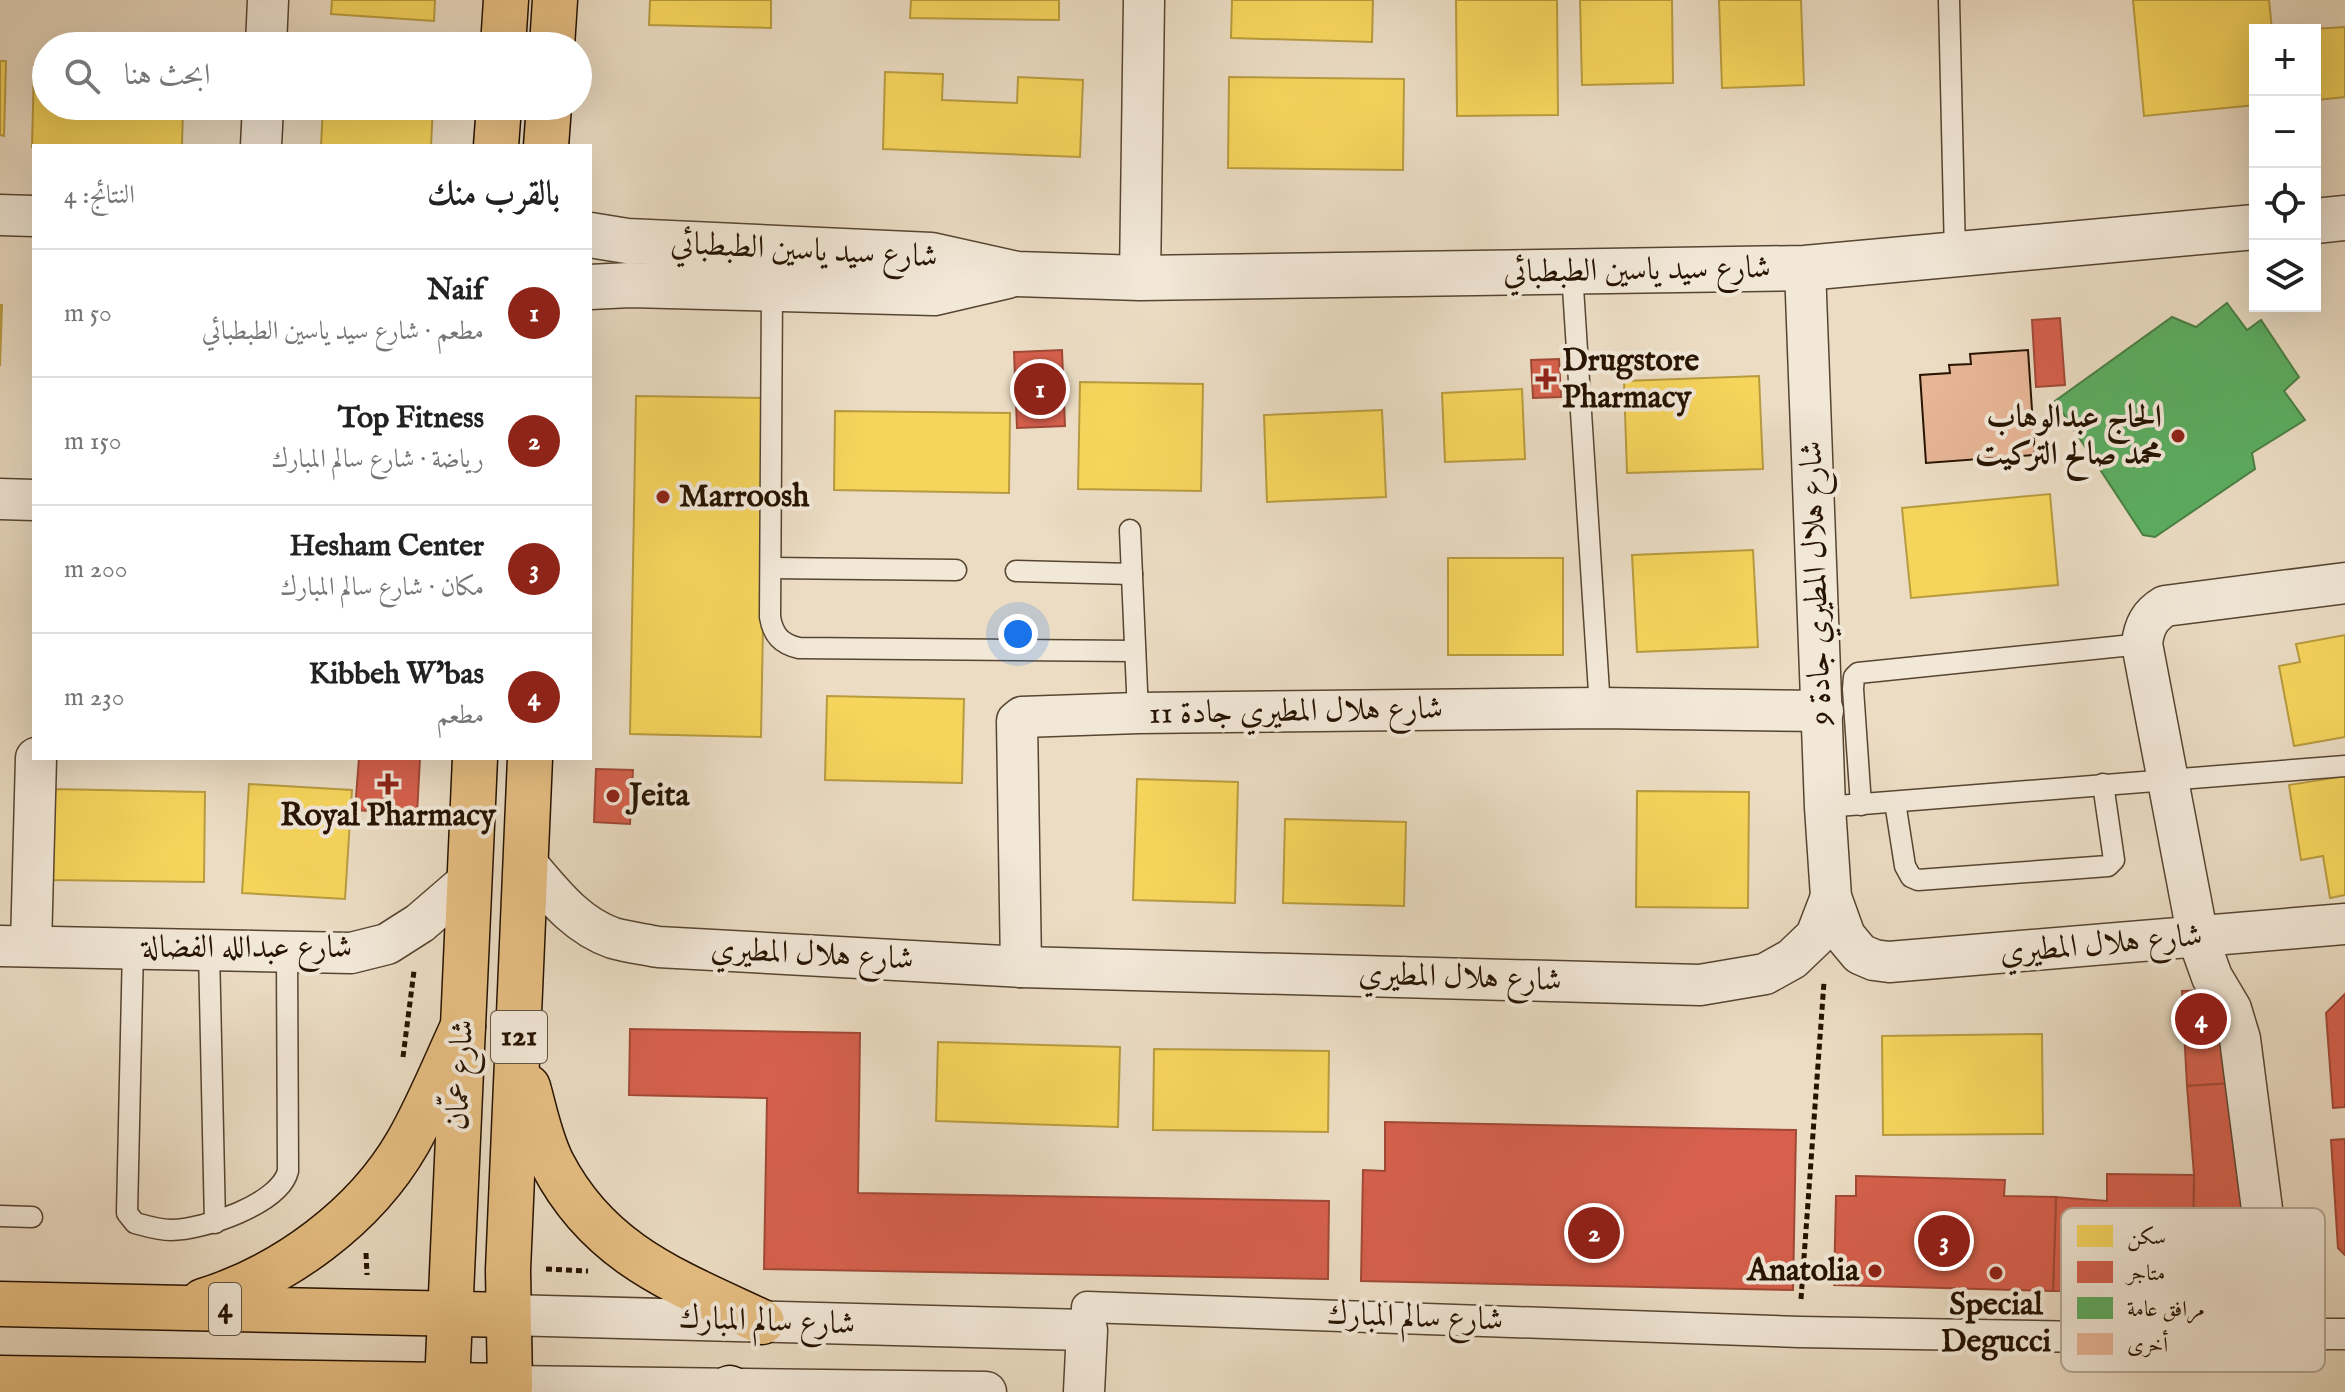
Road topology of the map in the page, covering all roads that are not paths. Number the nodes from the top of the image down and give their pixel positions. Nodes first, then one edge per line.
1 (268, 0) edge
2 (506, 0) edge
3 (555, 0) edge
4 (1144, 0) edge
5 (1949, 0) edge
6 (267, 32) edge
7 (504, 32) edge
8 (553, 32) edge
9 (262, 120) edge
10 (498, 120) edge
11 (548, 120) edge
12 (261, 144) edge
13 (496, 144) edge
14 (546, 144) edge
15 (0, 215) edge
16 (32, 216) edge
17 (2345, 218) edge
18 (2321, 220) edge
19 (2249, 228) edge
20 (592, 235) edge
21 (1955, 254) junction
22 (1805, 268) junction
23 (1572, 272) junction
24 (1017, 274) junction
25 (1140, 278) junction
26 (592, 287) edge
27 (772, 289) junction
28 (0, 499) edge
29 (32, 500) edge
30 (1130, 530) dead end
31 (771, 568) junction
32 (956, 570) dead end
33 (1016, 571) dead end
34 (1132, 574) junction
35 (2345, 583) edge
36 (2142, 644) junction
37 (1135, 651) junction
38 (1600, 708) junction
39 (1823, 711) junction
40 (1138, 713) junction
41 (36, 760) edge
42 (475, 760) edge
43 (530, 760) edge
44 (2345, 766) edge
45 (2167, 781) junction
46 (2103, 784) junction
47 (1895, 802) junction
48 (1843, 806) junction
49 (526, 863) junction
50 (471, 879) junction
51 (1831, 897) junction
52 (2345, 924) edge
53 (2198, 938) junction
54 (15, 946) edge
55 (133, 947) junction
56 (209, 950) junction
57 (287, 954) junction
58 (1021, 967) junction
59 (463, 1026) junction
60 (518, 1050) junction
61 (2262, 1208) edge
62 (0, 1216) edge
63 (32, 1217) dead end
64 (215, 1223) junction
65 (0, 1304) edge
66 (180, 1308) junction
67 (449, 1315) junction
68 (508, 1315) junction
69 (762, 1322) junction
70 (805, 1324) junction
71 (1087, 1330) junction
72 (2061, 1337) edge
73 (0, 1378) edge
74 (141, 1386) edge
75 (447, 1388) edge
76 (510, 1389) edge
77 (727, 1390) edge
78 (811, 1390) junction
79 (982, 1392) edge
80 (1084, 1392) edge

1 - 6 street
2 - 7 main road
3 - 8 main road
4 - 25 street
5 - 21 lane
9 - 12 street
10 - 13 main road
11 - 14 main road
15 - 16 street
17 - 18 street
19 - 21 street, شارع سيد ياسين الطبطبائي
20 - 24 street, شارع سيد ياسين الطبطبائي
21 - 22 street, شارع سيد ياسين الطبطبائي
22 - 23 street, شارع سيد ياسين الطبطبائي
22 - 39 street, شارع هلال المطيري جادة 9
23 - 25 street, شارع سيد ياسين الطبطبائي
23 - 38 lane
24 - 25 street, شارع سيد ياسين الطبطبائي
24 - 27 street, شارع سيد ياسين الطبطبائي
26 - 27 street, شارع سيد ياسين الطبطبائي
27 - 31 lane
28 - 29 street
30 - 34 lane
31 - 32 lane
31 - 37 lane
33 - 34 lane
34 - 37 lane
35 - 36 street
36 - 45 street
36 - 48 lane
37 - 40 lane
38 - 39 street, شارع هلال المطيري جادة 11
38 - 40 street, شارع هلال المطيري جادة 11
39 - 48 street, شارع هلال المطيري جادة 9
40 - 58 street, شارع هلال المطيري جادة 11
41 - 54 street
42 - 50 main road, شارع عمّان / 121
43 - 49 main road, شارع عمّان / 121
44 - 45 lane
45 - 46 lane
45 - 53 street
46 - 47 lane
46 - 47 lane
47 - 48 lane
48 - 51 street, شارع هلال المطيري جادة 9
49 - 58 street, شارع هلال المطيري
49 - 60 main road, شارع عمّان / 121
50 - 57 street, شارع عبدالله الفضالة
50 - 59 main road, شارع عمّان / 121
51 - 53 street, شارع هلال المطيري
51 - 58 street, شارع هلال المطيري
52 - 53 street, شارع هلال المطيري
53 - 61 street
54 - 55 street, شارع عبدالله الفضالة
55 - 56 street, شارع عبدالله الفضالة
55 - 64 lane
56 - 57 street, شارع عبدالله الفضالة
56 - 64 lane
57 - 64 lane
59 - 66 main road
59 - 67 main road, شارع عمّان / 121
60 - 68 main road, شارع عمّان / 121
60 - 69 main road
62 - 63 lane
65 - 66 main road, 4
66 - 67 main road, 4
67 - 68 main road, 4
67 - 75 main road, شارع عمّان / 121
68 - 69 street, شارع سالم المبارك
68 - 76 main road, شارع عمّان / 121
69 - 70 street, شارع سالم المبارك
70 - 71 street, شارع سالم المبارك
70 - 78 street
71 - 72 street, شارع سالم المبارك
71 - 80 street
73 - 74 main road, 4
74 - 75 main road, 4
75 - 76 main road, 4
76 - 77 street, شارع سالم المبارك
77 - 78 street, شارع سالم المبارك
78 - 79 street, شارع سالم المبارك

